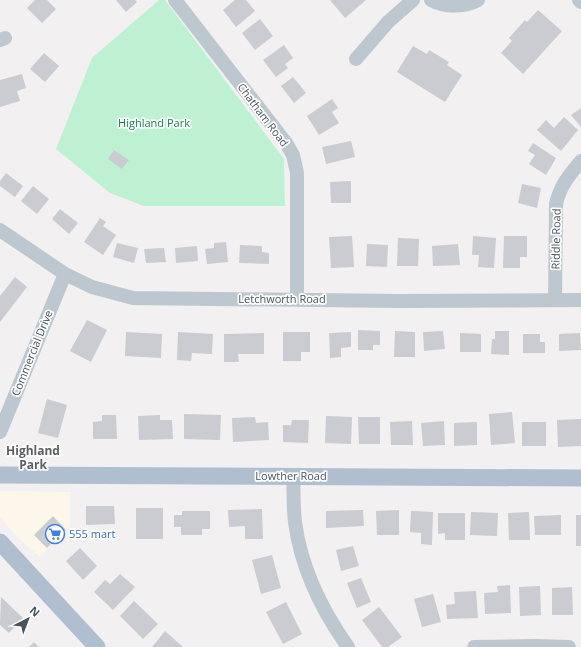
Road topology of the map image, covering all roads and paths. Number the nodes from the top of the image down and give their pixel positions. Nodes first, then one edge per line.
1 (175, 0) edge
2 (413, 0) edge
3 (431, 0) edge
4 (478, 0) edge
5 (356, 59) dead end
6 (581, 161) edge
7 (0, 230) edge
8 (65, 274) junction
9 (297, 299) junction
10 (555, 300) junction
11 (581, 300) edge
12 (0, 432) edge
13 (0, 475) edge
14 (293, 476) junction
15 (581, 478) edge
16 (0, 542) edge
17 (97, 647) edge
18 (348, 647) edge
19 (474, 647) edge
20 (569, 647) edge

1 - 9 street, Chatham Road
2 - 5 street
3 - 4 street
6 - 10 street, Riddle Road
7 - 8 street, Letchworth Road
8 - 9 street, Letchworth Road
8 - 12 street, Commercial Drive
9 - 10 street, Letchworth Road
10 - 11 street, Letchworth Road
13 - 14 main road, Lowther Road
14 - 15 main road, Lowther Road
14 - 18 street
16 - 17 main road
19 - 20 street

